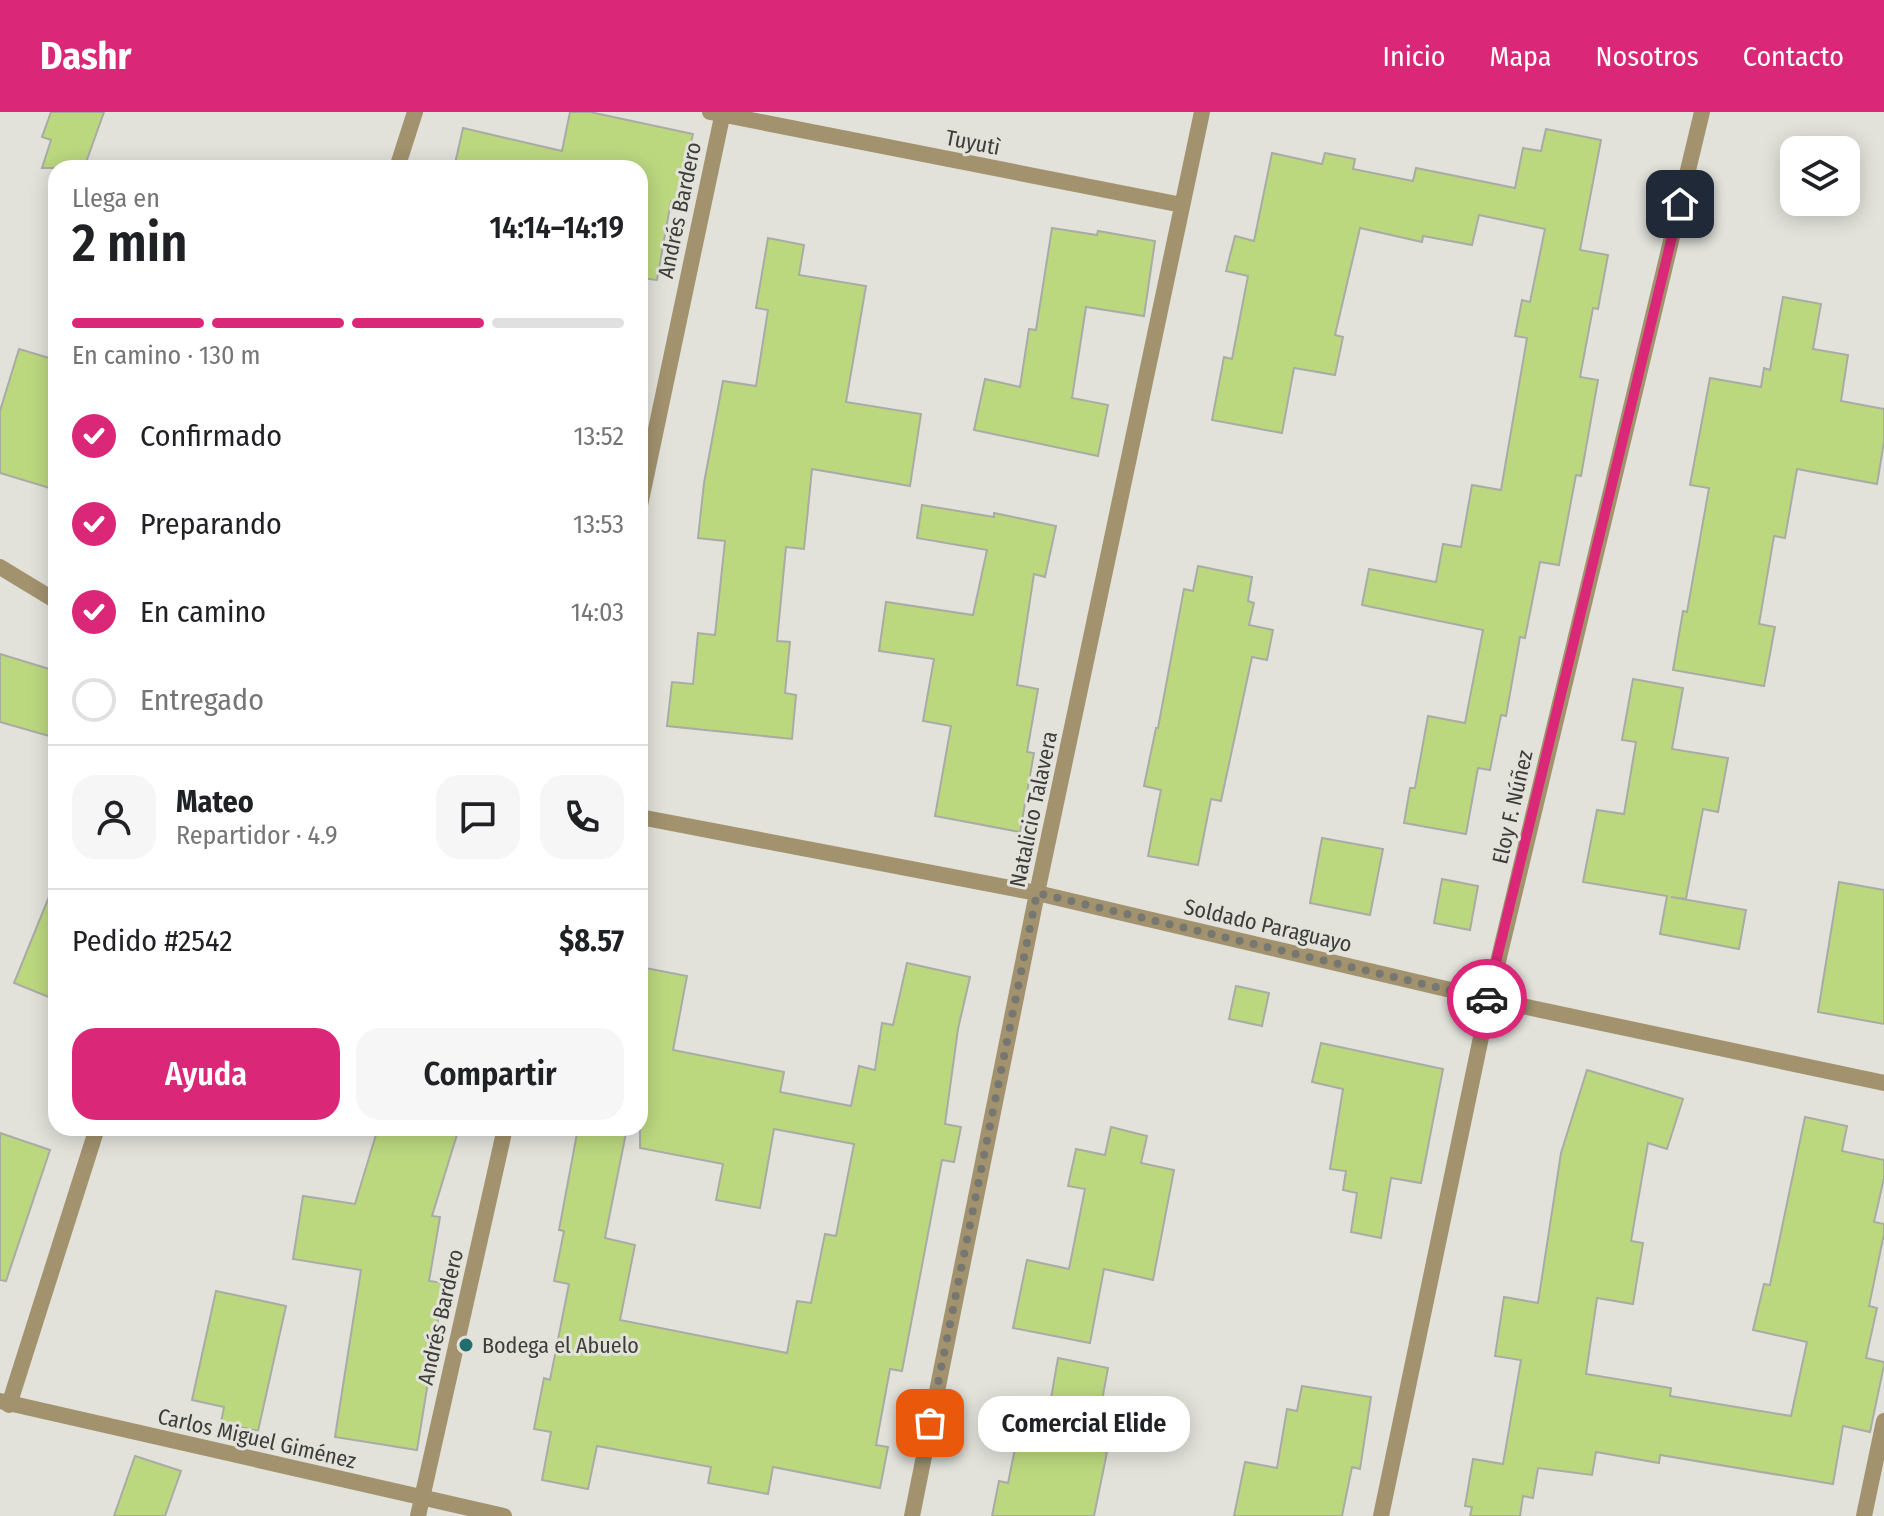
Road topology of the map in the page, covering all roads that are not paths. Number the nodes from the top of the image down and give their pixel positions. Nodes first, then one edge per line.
1 (415, 112) edge
2 (1202, 112) edge
3 (1702, 112) edge
4 (718, 113) edge
5 (400, 160) edge
6 (1182, 205) junction
7 (648, 465) edge
8 (0, 567) edge
9 (48, 596) edge
10 (648, 819) edge
11 (1037, 893) junction
12 (1489, 999) junction
13 (1884, 1083) edge
14 (94, 1136) edge
15 (503, 1136) edge
16 (5, 1403) edge
17 (1884, 1421) edge
18 (423, 1497) junction
19 (418, 1516) edge
20 (504, 1516) edge
21 (912, 1516) edge
22 (1381, 1516) edge
23 (1864, 1516) edge

1 - 5 street
2 - 6 street, Natalicio Talavera
3 - 12 street, Eloy F. Núñez
4 - 6 street, Tuyutì
4 - 7 street, Andrés Bardero
6 - 11 street, Natalicio Talavera
8 - 9 street
10 - 11 street, Soldado Paraguayo
11 - 12 street, Soldado Paraguayo
11 - 21 street, Natalicio Talavera
12 - 13 street, Soldado Paraguayo
12 - 22 street, Eloy F. Núñez
14 - 16 street
15 - 18 street, Andrés Bardero
16 - 18 street, Carlos Miguel Giménez
17 - 23 street
18 - 19 street, Andrés Bardero
18 - 20 street, Carlos Miguel Giménez

